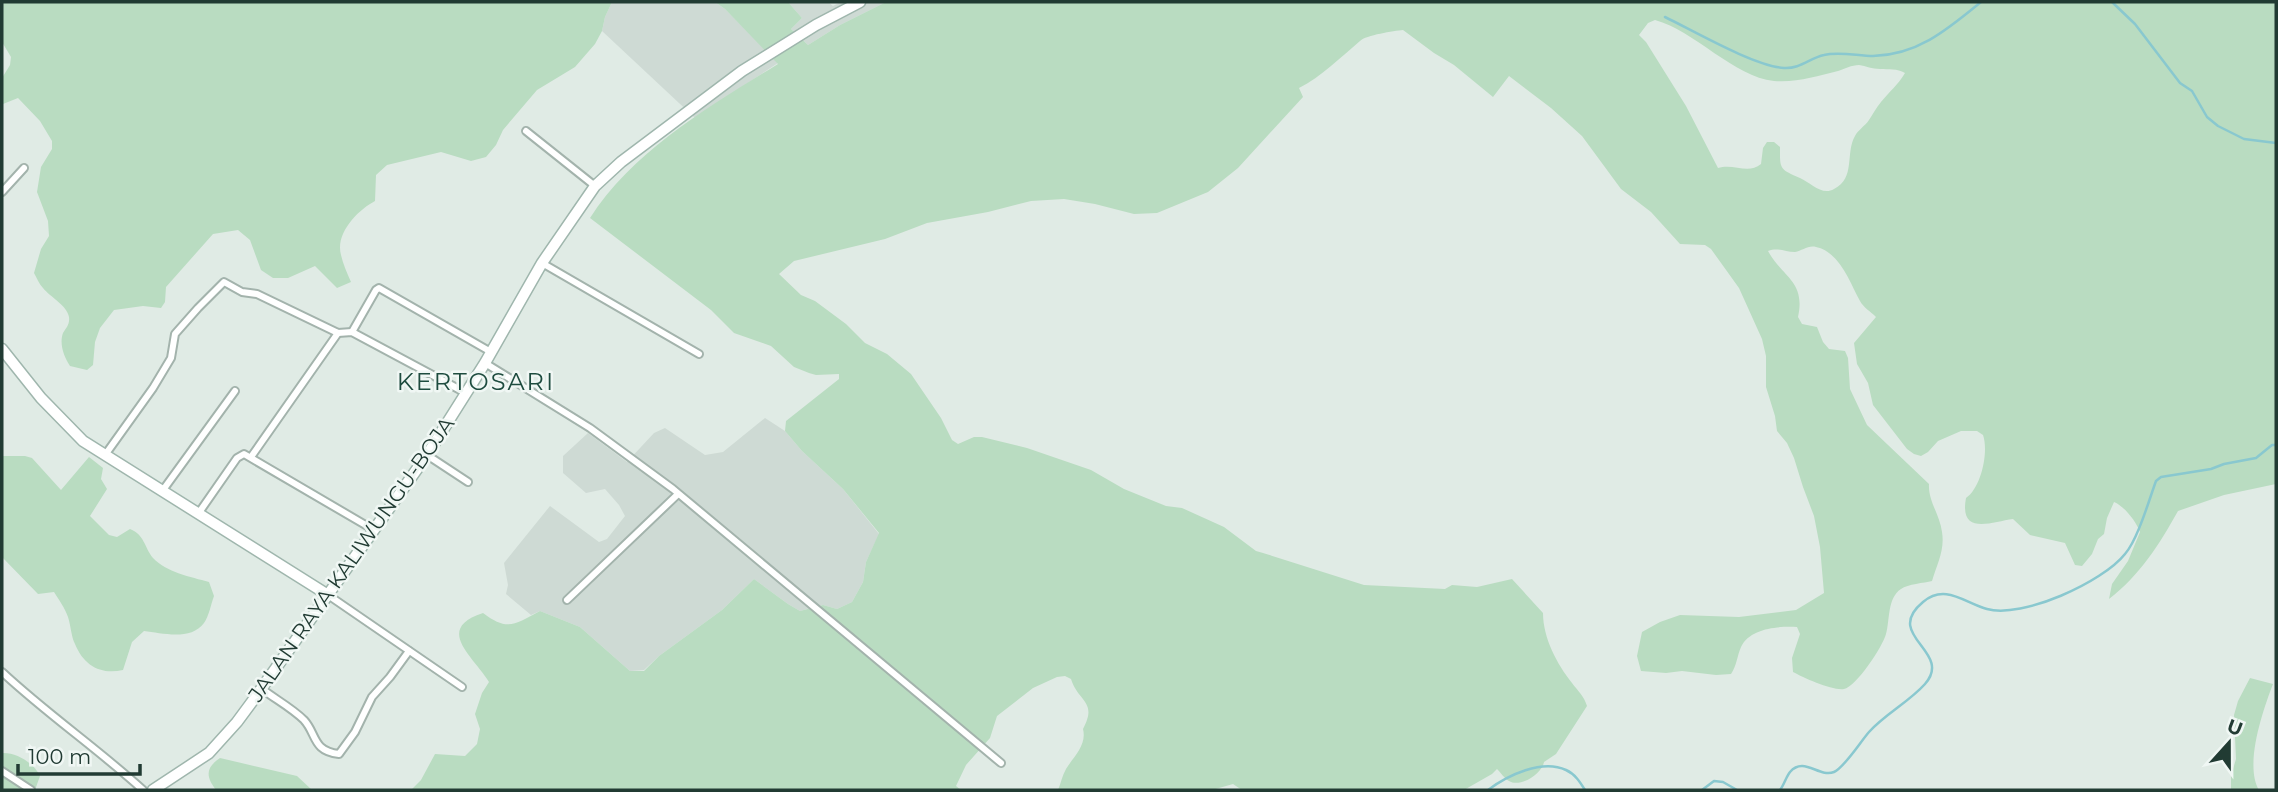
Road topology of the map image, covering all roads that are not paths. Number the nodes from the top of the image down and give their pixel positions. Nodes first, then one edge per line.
1 (860, 2) edge
2 (526, 131) dead end
3 (24, 168) dead end
4 (596, 186) junction
5 (2, 192) edge
6 (542, 263) junction
7 (352, 331) junction
8 (338, 333) junction
9 (2, 349) edge
10 (491, 352) junction
11 (699, 354) dead end
12 (485, 363) junction
13 (235, 391) dead end
14 (466, 393) junction
15 (426, 455) junction
16 (105, 456) junction
17 (251, 457) junction
18 (468, 482) dead end
19 (163, 490) junction
20 (677, 495) junction
21 (198, 514) junction
22 (374, 530) junction
23 (328, 595) junction
24 (568, 600) dead end
25 (409, 651) junction
26 (2, 672) edge
27 (462, 687) dead end
28 (262, 689) junction
29 (1001, 763) dead end
30 (2, 771) edge
31 (31, 790) edge
32 (143, 790) edge
33 (153, 790) edge

1 - 4 main road, JALAN RAYA KALIWUNGU-BOJA
2 - 4 street
3 - 5 street
4 - 6 main road, JALAN RAYA KALIWUNGU-BOJA
6 - 10 main road, JALAN RAYA KALIWUNGU-BOJA
6 - 11 street
7 - 8 street
7 - 10 street
7 - 14 street
8 - 16 street
8 - 17 street
9 - 16 main road
10 - 12 main road, JALAN RAYA KALIWUNGU-BOJA
12 - 14 main road, JALAN RAYA KALIWUNGU-BOJA
12 - 20 street
13 - 19 street
14 - 15 main road, JALAN RAYA KALIWUNGU-BOJA
15 - 18 street
15 - 22 main road, JALAN RAYA KALIWUNGU-BOJA
16 - 19 main road
17 - 21 street
17 - 22 street
19 - 21 main road
20 - 24 street
20 - 29 street
21 - 23 main road
22 - 23 main road, JALAN RAYA KALIWUNGU-BOJA
23 - 25 street
23 - 28 main road, JALAN RAYA KALIWUNGU-BOJA
25 - 27 street
25 - 28 street
26 - 32 street
28 - 33 main road, JALAN RAYA KALIWUNGU-BOJA
30 - 31 street

